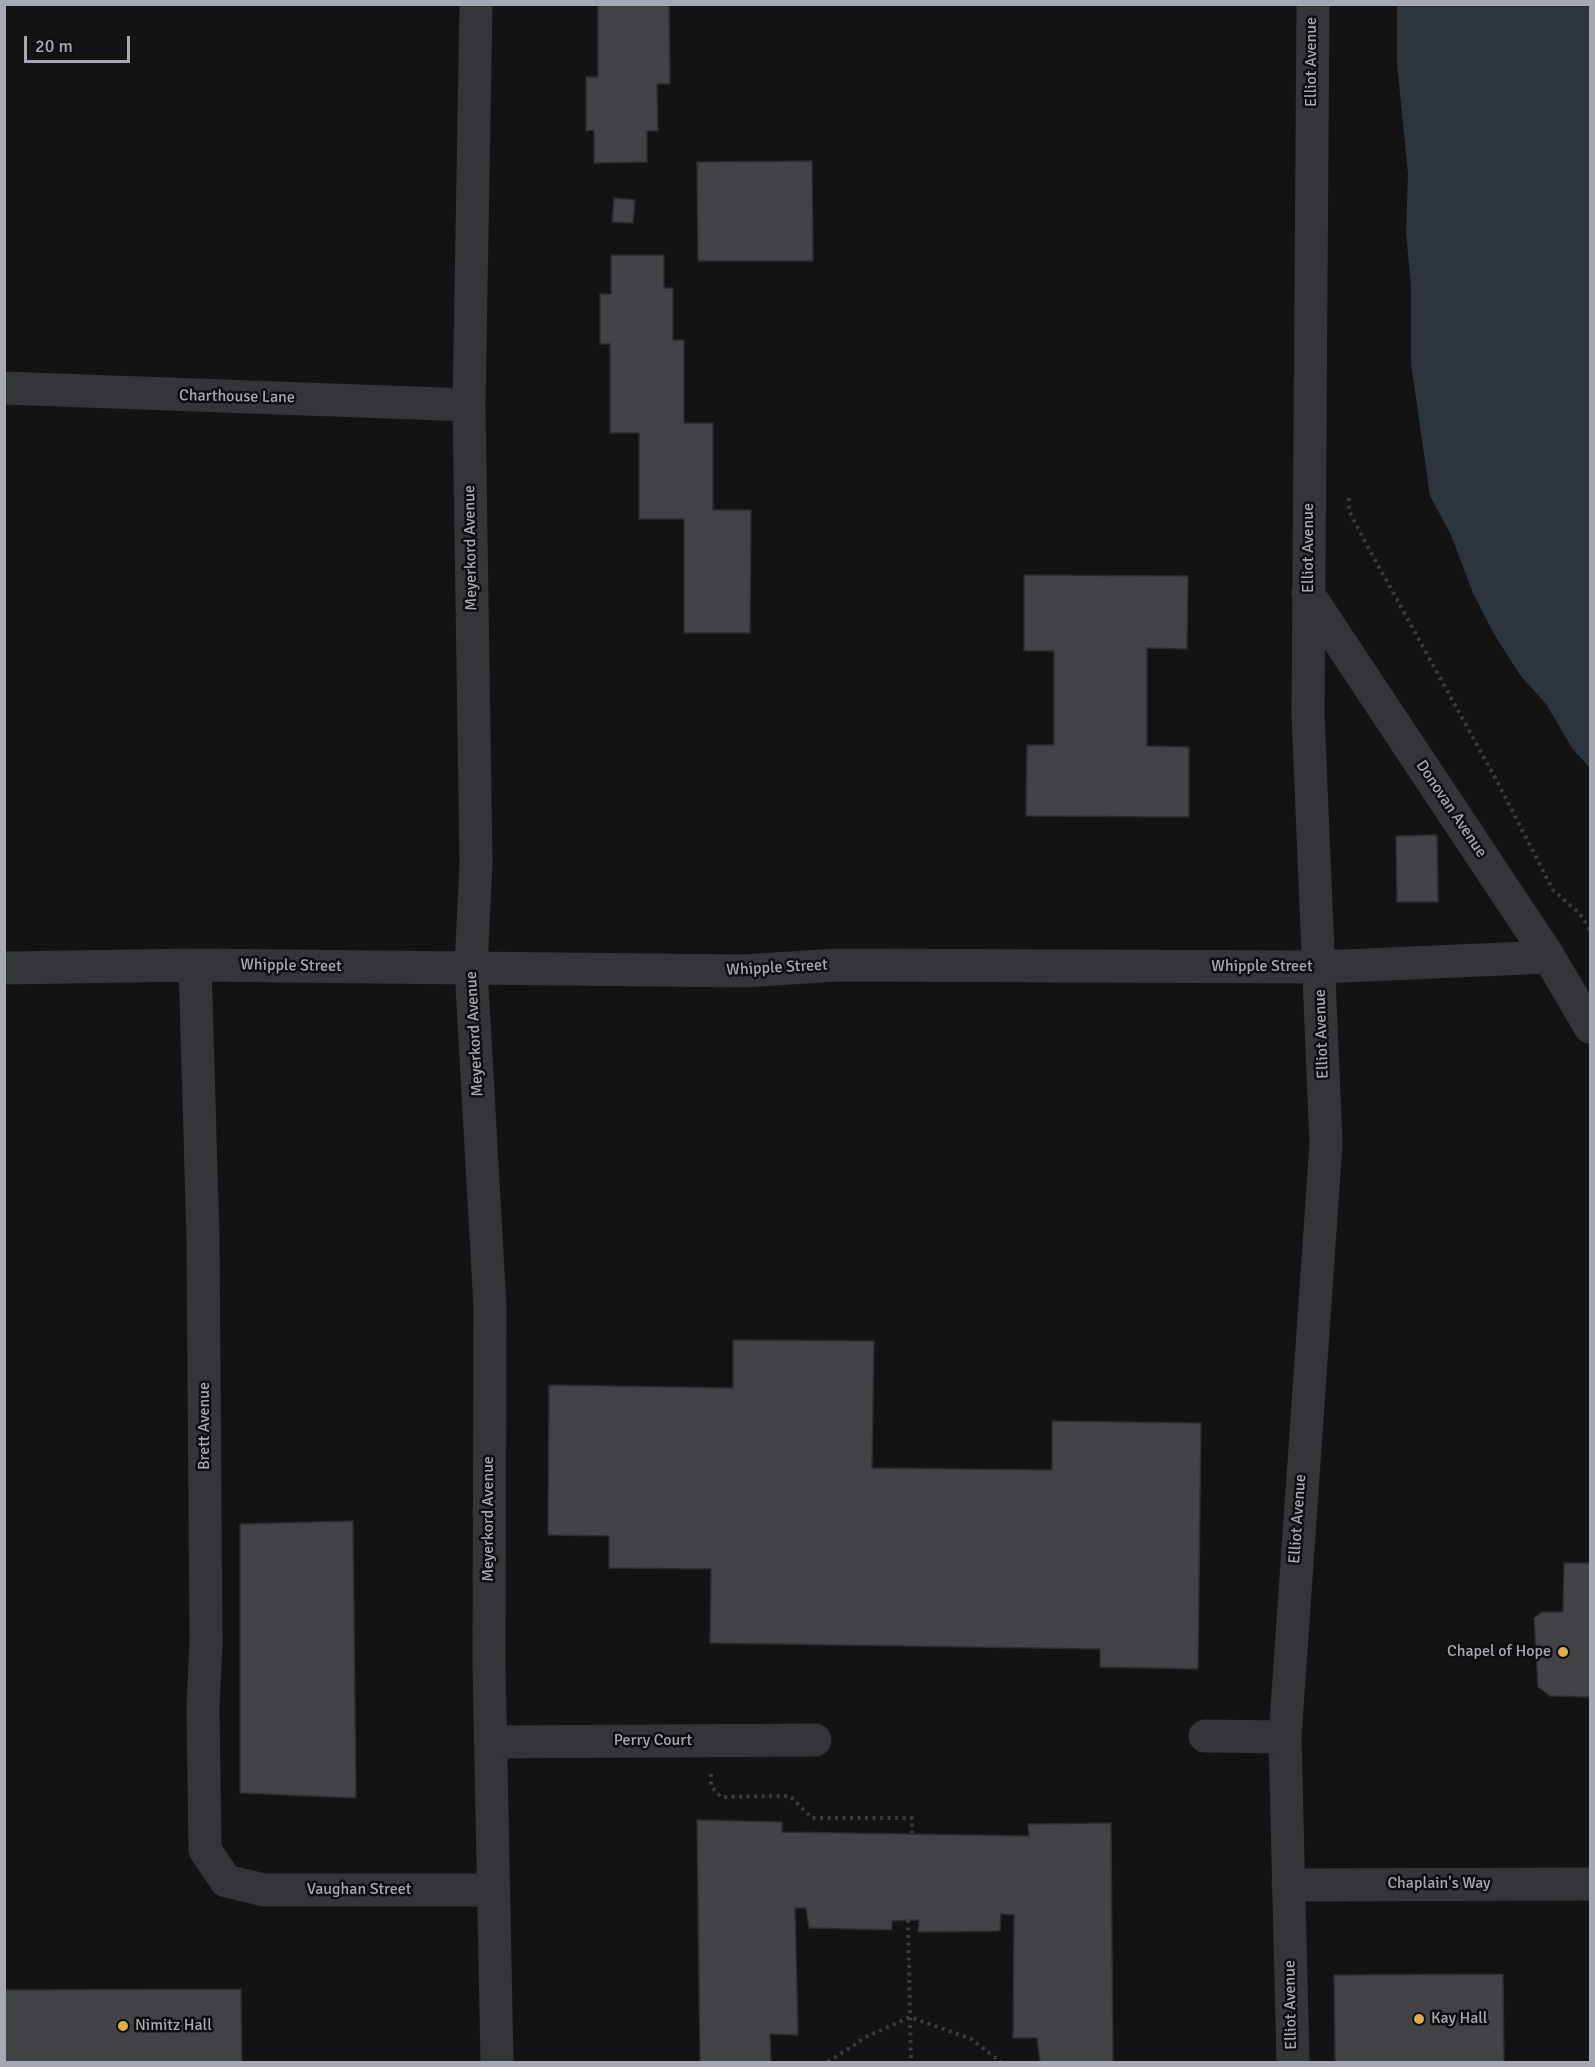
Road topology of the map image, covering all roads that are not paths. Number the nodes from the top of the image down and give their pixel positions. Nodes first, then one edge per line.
1 (476, 4) edge
2 (1313, 4) edge
3 (4, 388) edge
4 (469, 405) junction
5 (1308, 594) junction
6 (1549, 957) junction
7 (195, 965) junction
8 (1320, 967) junction
9 (4, 968) edge
10 (471, 968) junction
11 (1590, 1027) edge
12 (1205, 1736) dead end
13 (1285, 1737) junction
14 (815, 1740) dead end
15 (492, 1742) junction
16 (226, 1881) joint
17 (1590, 1884) edge
18 (1288, 1885) junction
19 (494, 1890) junction
20 (497, 2062) edge
21 (1293, 2062) edge

1 - 4 street, Meyerkord Avenue
2 - 5 street, Elliot Avenue
3 - 4 street, Charthouse Lane
4 - 10 street, Meyerkord Avenue
5 - 6 street, Donovan Avenue
5 - 8 street, Elliot Avenue
6 - 8 street, Whipple Street
6 - 11 street, Donovan Avenue
7 - 9 street, Whipple Street
7 - 10 street, Whipple Street
7 - 16 street, Brett Avenue
8 - 10 street, Whipple Street
8 - 13 street, Elliot Avenue
10 - 15 street, Meyerkord Avenue
12 - 13 street
13 - 18 street, Elliot Avenue
14 - 15 street, Perry Court
15 - 19 street, Meyerkord Avenue
16 - 19 street, Vaughan Street
17 - 18 street, Chaplain's Way
18 - 21 street, Elliot Avenue
19 - 20 street, Meyerkord Avenue

